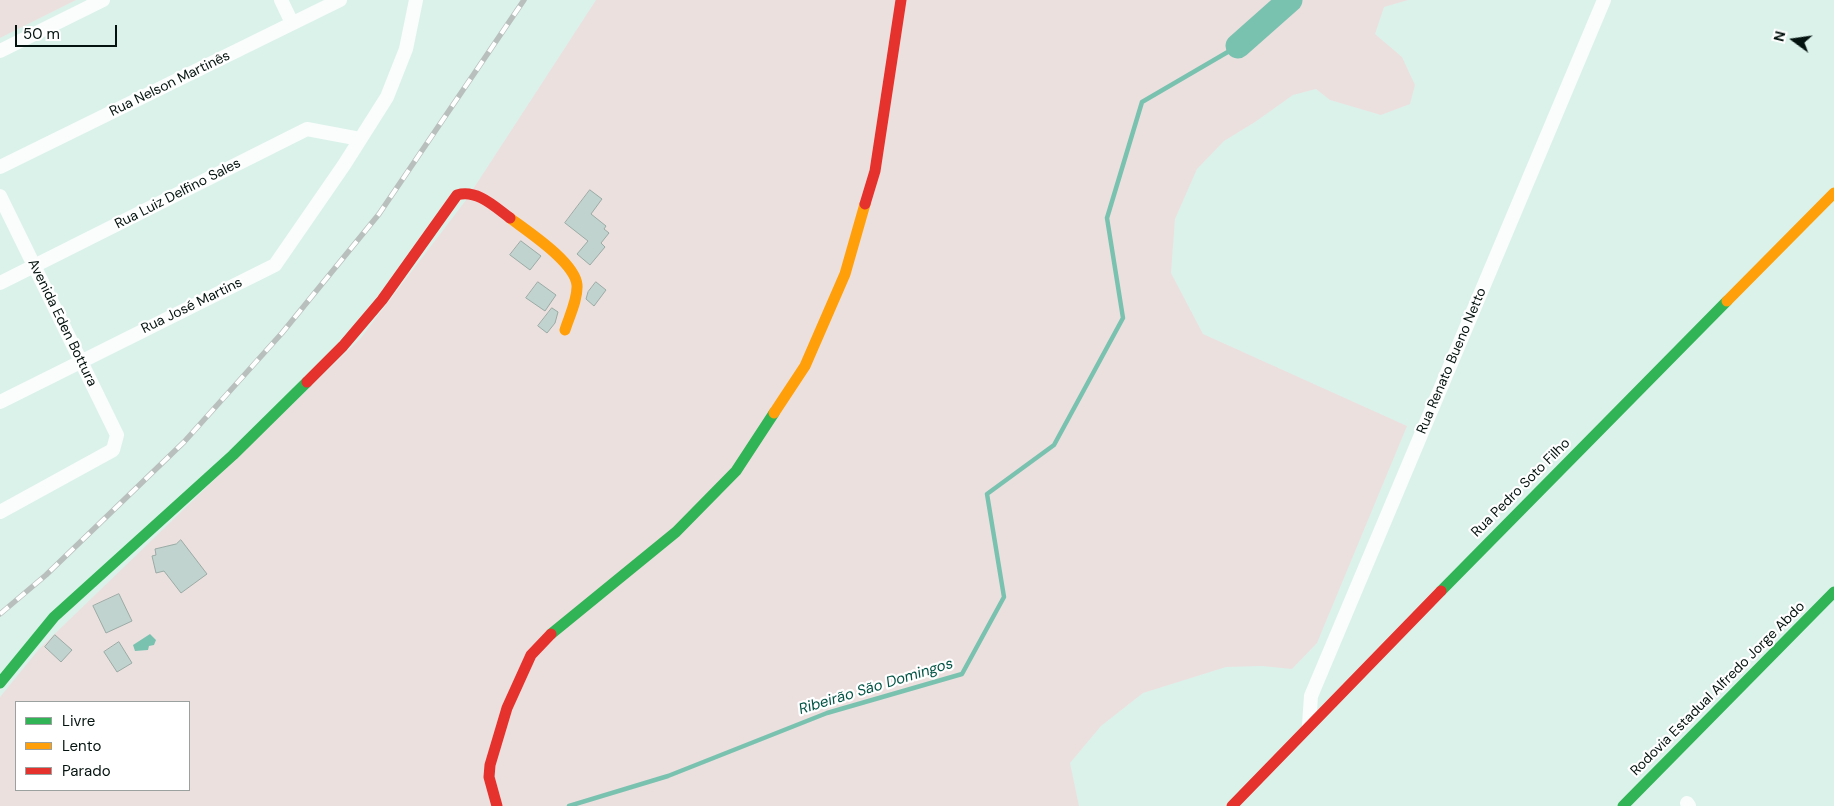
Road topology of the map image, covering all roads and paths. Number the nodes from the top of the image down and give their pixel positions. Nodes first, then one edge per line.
1 (103, 0) edge
2 (281, 0) edge
3 (340, 0) edge
4 (416, 0) edge
5 (901, 0) edge
6 (1604, 0) edge
7 (292, 24) junction
8 (0, 51) edge
9 (360, 139) junction
10 (0, 168) edge
11 (1834, 193) edge
12 (0, 196) edge
13 (34, 266) junction
14 (0, 283) edge
15 (565, 330) dead end
16 (81, 361) junction
17 (0, 402) edge
18 (0, 512) edge
19 (1834, 592) edge
20 (0, 683) edge
21 (1309, 725) junction
22 (496, 806) edge
23 (1232, 806) edge
24 (1623, 806) edge

1 - 8 street
2 - 7 street
3 - 7 street, Rua Nelson Martinês
4 - 9 street, Rua José Martins
5 - 22 street
6 - 21 street, Rua Renato Bueno Netto
7 - 10 street, Rua Nelson Martinês
9 - 13 street, Rua Luiz Delfino Sales
9 - 16 street, Rua José Martins
11 - 21 street, Rua Pedro Soto Filho
12 - 13 street, Avenida Eden Bottura
13 - 14 street, Rua Luiz Delfino Sales
13 - 16 street, Avenida Eden Bottura
15 - 20 street
16 - 17 street, Rua José Martins
16 - 18 street, Avenida Eden Bottura
19 - 24 street, Rodovia Estadual Alfredo Jorge Abdo
21 - 23 street, Rua Pedro Soto Filho

